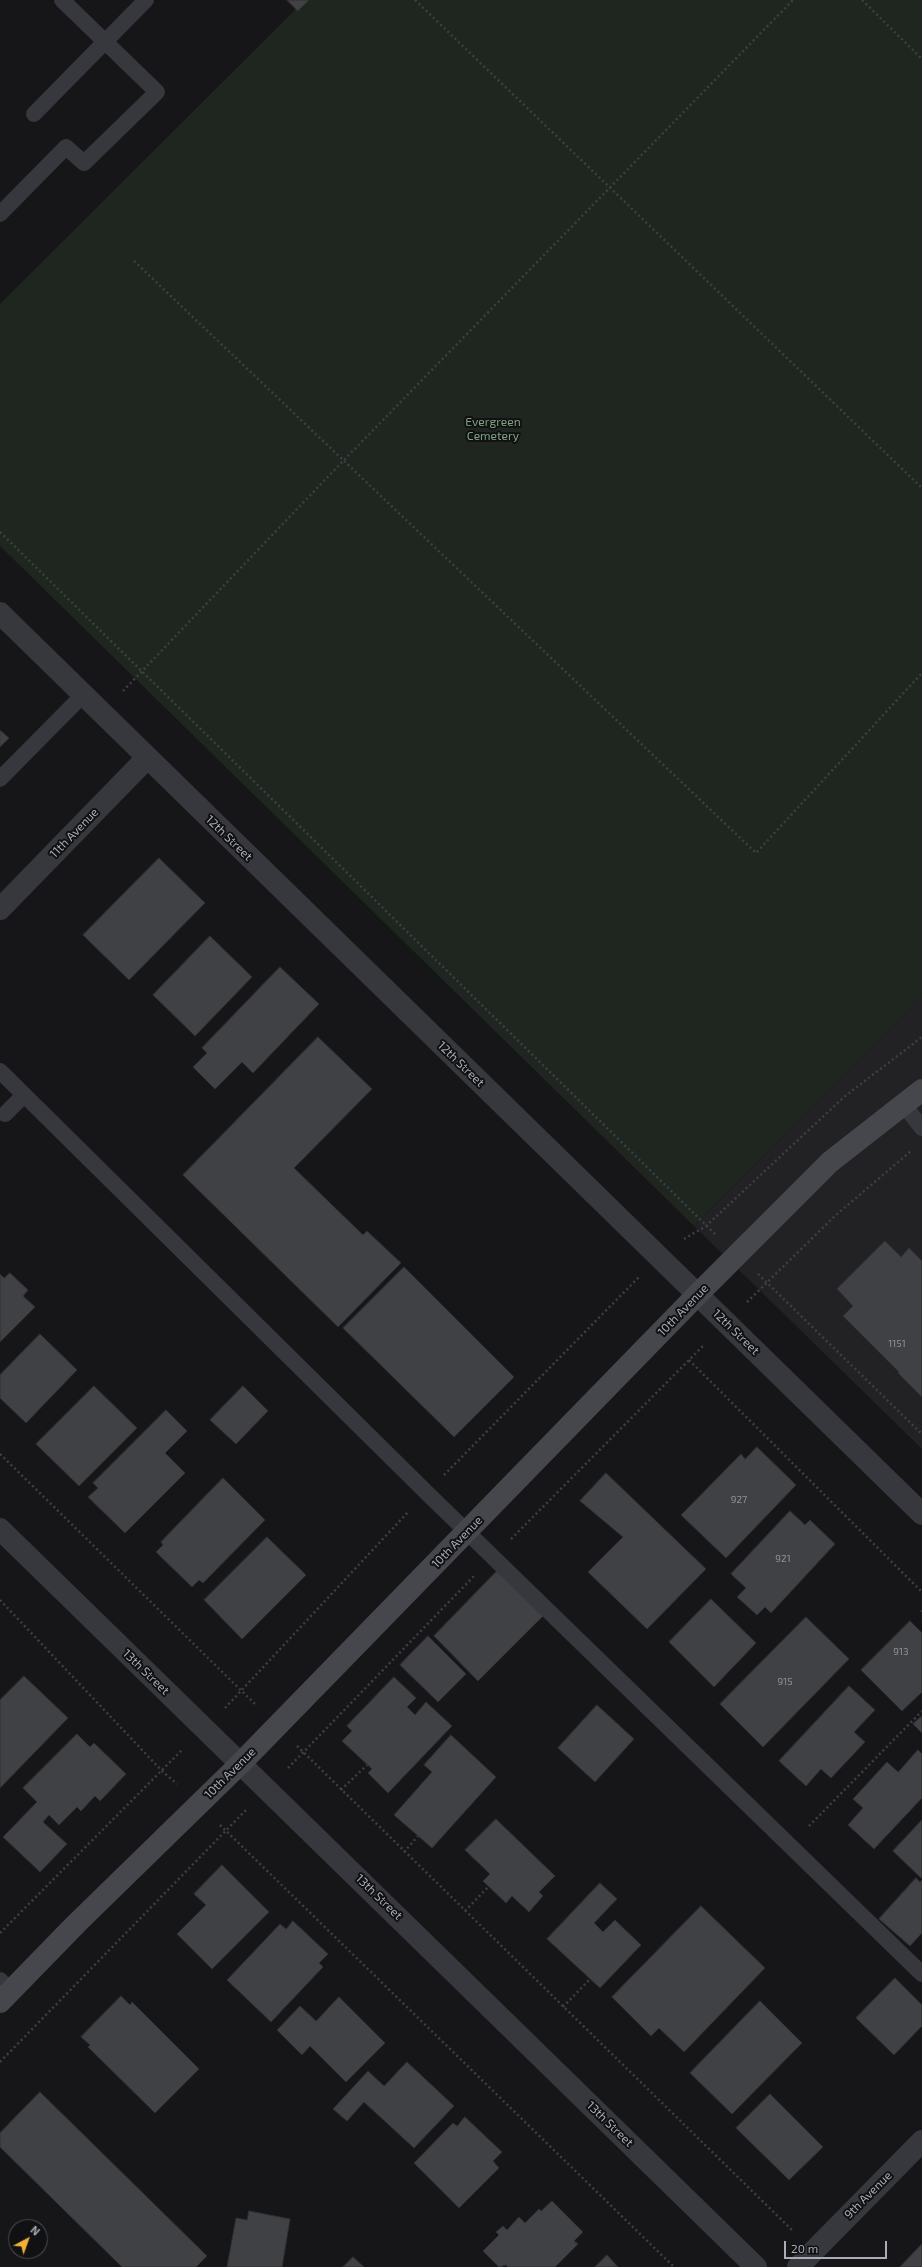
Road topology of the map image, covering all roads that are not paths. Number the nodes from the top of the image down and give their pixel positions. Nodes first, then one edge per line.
1 (62, 0) edge
2 (146, 0) edge
3 (105, 41) junction
4 (34, 114) dead end
5 (0, 214) edge
6 (0, 613) edge
7 (83, 695) junction
8 (147, 758) junction
9 (0, 779) edge
10 (0, 909) edge
11 (0, 1072) edge
12 (922, 1090) edge
13 (24, 1095) junction
14 (904, 1104) junction
15 (5, 1114) dead end
16 (922, 1128) edge
17 (697, 1295) junction
18 (922, 1514) edge
19 (0, 1529) edge
20 (467, 1531) junction
21 (240, 1764) junction
22 (922, 1974) edge
23 (4, 1991) edge
24 (922, 2141) edge
25 (756, 2267) edge
26 (798, 2267) edge

1 - 3 lane
2 - 3 lane
3 - 4 lane
3 - 5 lane
6 - 7 street, 12th Street
7 - 8 street, 12th Street
7 - 9 lane
8 - 10 street, 11th Avenue
8 - 17 street, 12th Street
11 - 13 lane
12 - 14 main road, 10th Avenue
13 - 15 lane
13 - 20 lane
14 - 16 lane
14 - 17 main road, 10th Avenue
17 - 18 street, 12th Street
17 - 20 main road, 10th Avenue
19 - 21 street, 13th Street
20 - 21 main road, 10th Avenue
20 - 22 lane
21 - 23 main road, 10th Avenue
21 - 25 street, 13th Street
24 - 26 street, 9th Avenue

